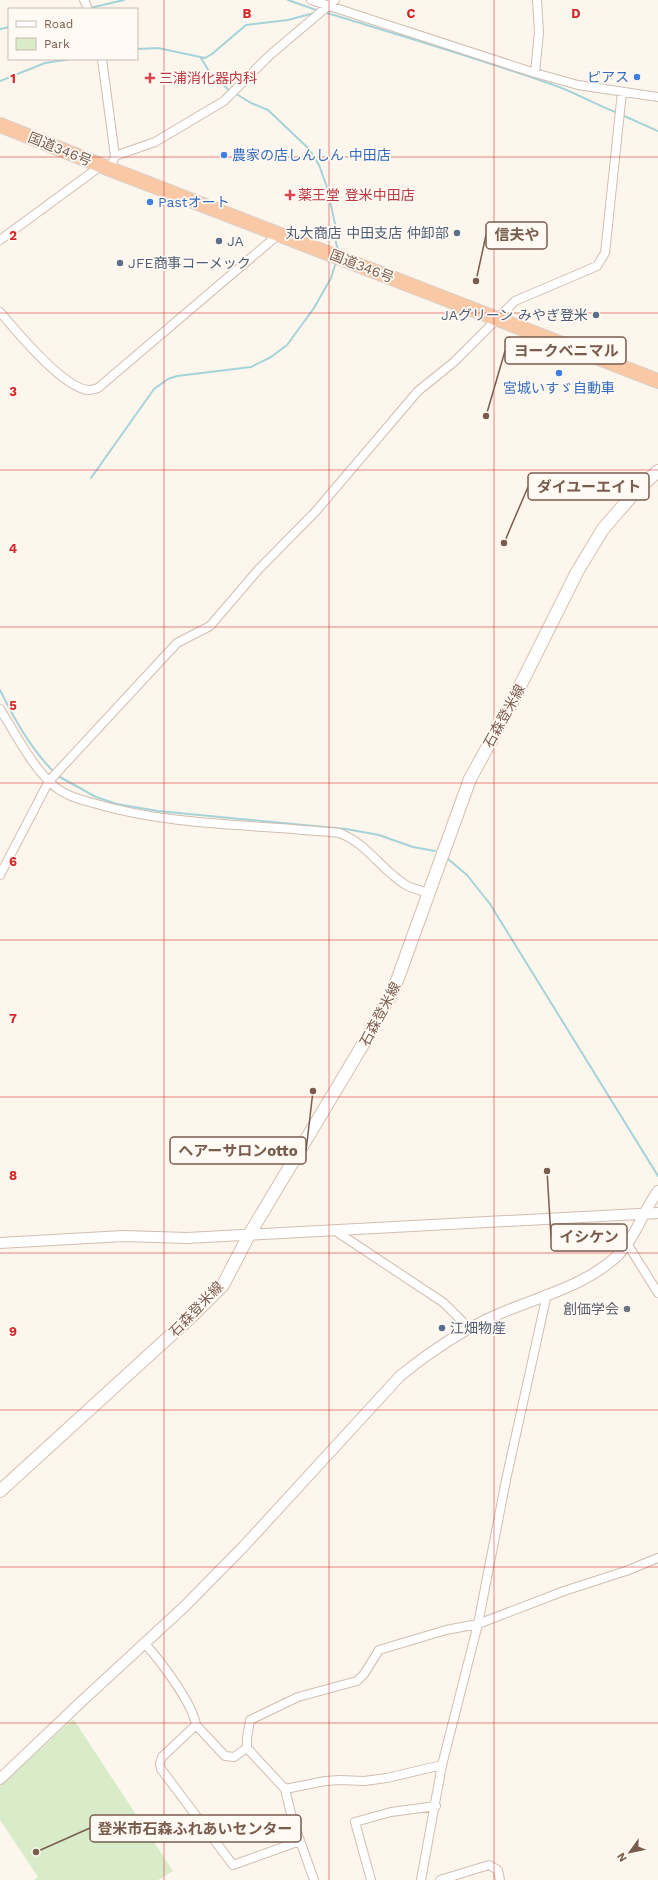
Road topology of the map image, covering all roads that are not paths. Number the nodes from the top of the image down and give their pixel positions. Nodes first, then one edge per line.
1 (311, 0) edge
2 (335, 0) edge
3 (537, 0) edge
4 (324, 3) edge
5 (102, 60) edge
6 (535, 73) junction
7 (622, 92) junction
8 (658, 97) edge
9 (0, 125) edge
10 (109, 164) junction
11 (279, 234) junction
12 (0, 240) edge
13 (0, 312) edge
14 (499, 319) junction
15 (658, 381) edge
16 (658, 471) edge
17 (0, 709) edge
18 (50, 779) junction
19 (0, 875) edge
20 (430, 893) junction
21 (658, 1191) edge
22 (658, 1213) edge
23 (644, 1214) junction
24 (334, 1230) junction
25 (249, 1235) junction
26 (0, 1244) edge
27 (628, 1245) junction
28 (658, 1293) edge
29 (547, 1294) junction
30 (468, 1328) junction
31 (0, 1491) edge
32 (658, 1558) edge
33 (478, 1624) junction
34 (145, 1644) junction
35 (196, 1725) junction
36 (247, 1748) junction
37 (442, 1765) junction
38 (0, 1779) edge
39 (285, 1789) junction
40 (436, 1806) junction
41 (300, 1841) junction
42 (314, 1880) edge
43 (371, 1880) edge
44 (421, 1880) edge
45 (440, 1880) edge
46 (500, 1880) edge

1 - 4 street
2 - 4 street
3 - 6 street
4 - 6 street
4 - 10 street
5 - 10 street
6 - 7 street
7 - 8 street
7 - 14 street
9 - 10 highway, 国道346号
10 - 11 highway, 国道346号
10 - 12 street
11 - 13 street
11 - 14 highway, 国道346号
14 - 15 highway, 国道346号
14 - 18 street
16 - 20 main road, 石森登米線
17 - 18 street
18 - 19 street
18 - 20 street
20 - 25 main road, 石森登米線
21 - 23 street
22 - 23 street
23 - 24 street
23 - 27 street
24 - 25 street
24 - 30 street
25 - 26 street
25 - 31 main road, 石森登米線
27 - 28 street
27 - 29 street
29 - 30 street
29 - 33 street
30 - 34 street
32 - 33 street
33 - 36 street
33 - 37 street
34 - 35 street
34 - 38 street
35 - 36 street
35 - 41 street
36 - 39 street
37 - 39 street
37 - 40 street
39 - 41 street
40 - 43 street
40 - 44 street
41 - 42 street
45 - 46 street

